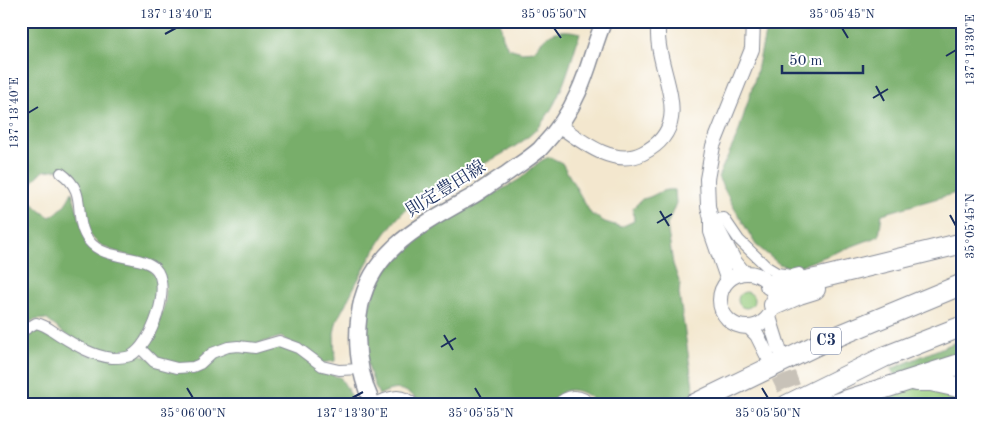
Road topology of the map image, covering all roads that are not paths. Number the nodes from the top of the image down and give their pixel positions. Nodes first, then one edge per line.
1 (604, 21) edge
2 (659, 21) edge
3 (753, 21) edge
4 (560, 126) junction
5 (61, 173) dead end
6 (711, 219) junction
7 (963, 234) edge
8 (963, 243) edge
9 (963, 253) edge
10 (963, 270) edge
11 (744, 273) junction
12 (728, 281) junction
13 (963, 284) edge
14 (770, 286) junction
15 (771, 311) junction
16 (963, 326) edge
17 (749, 327) junction
18 (21, 332) edge
19 (821, 343) junction
20 (140, 348) junction
21 (963, 363) edge
22 (361, 369) junction
23 (888, 386) junction
24 (963, 388) edge
25 (372, 404) edge
26 (415, 405) edge
27 (556, 405) edge
28 (591, 405) edge
29 (693, 405) edge
30 (787, 405) edge
31 (832, 405) edge

1 - 4 main road, 則定豊田線
2 - 4 street
3 - 6 street
4 - 22 main road, 則定豊田線
5 - 20 street
6 - 7 street
6 - 11 street
6 - 12 street
8 - 14 highway
9 - 15 highway
10 - 19 highway
11 - 12 street
11 - 14 street
12 - 17 street
13 - 19 highway, C3
14 - 15 street
15 - 17 street
15 - 17 street
16 - 30 highway, C3
18 - 20 street
19 - 29 highway, C3
20 - 22 street
21 - 23 highway
22 - 25 main road, 則定豊田線
23 - 24 highway
23 - 31 highway
25 - 26 street
27 - 28 street

